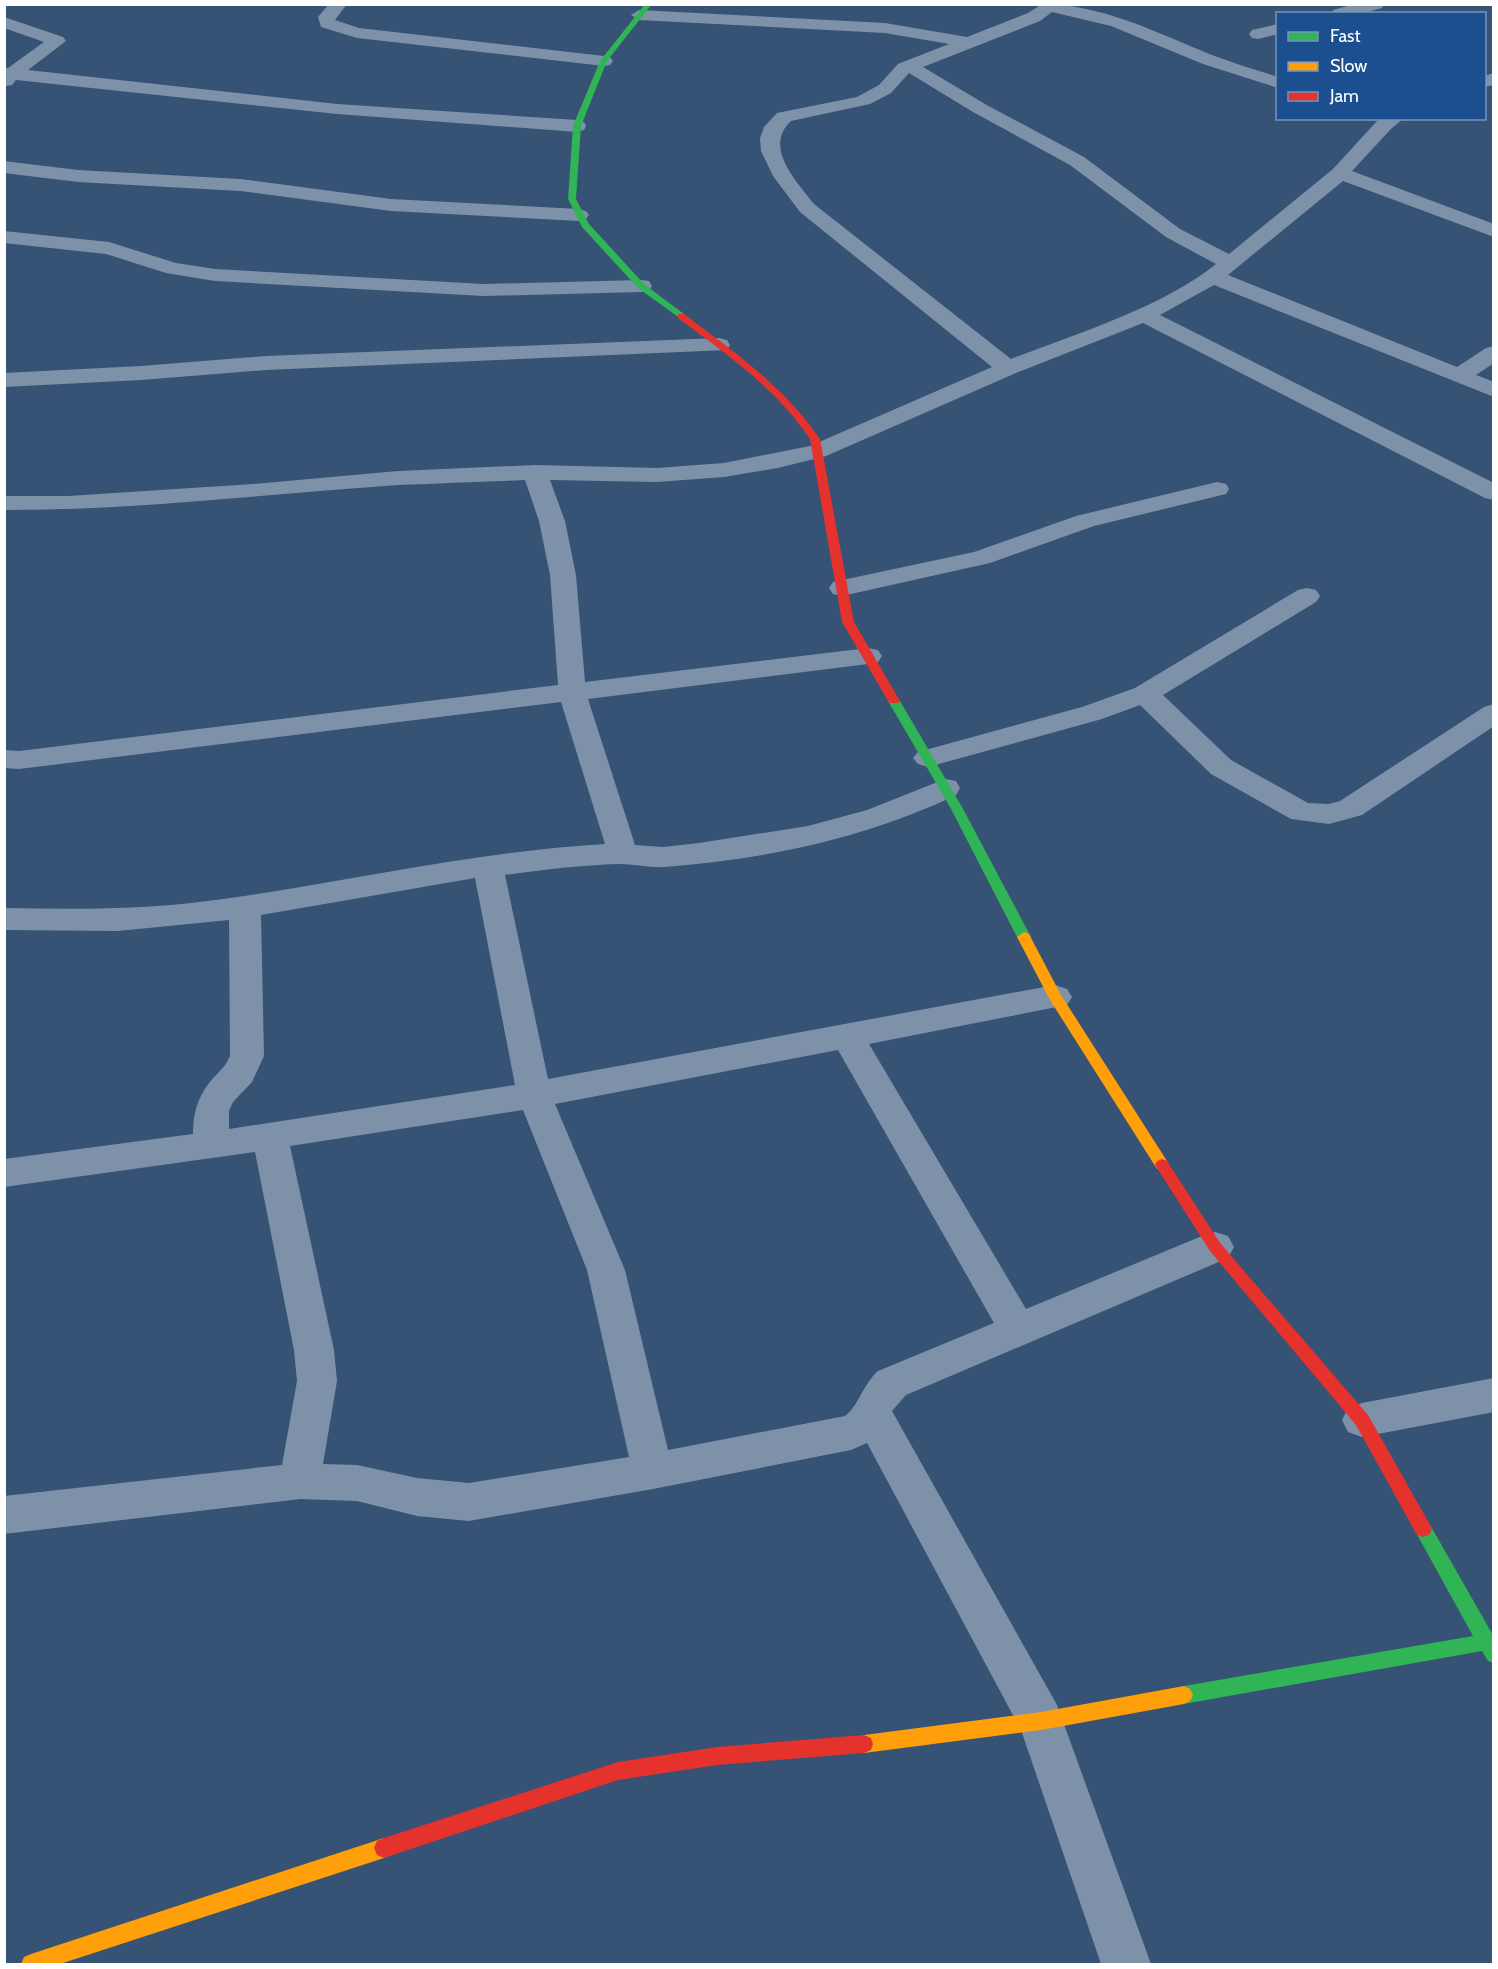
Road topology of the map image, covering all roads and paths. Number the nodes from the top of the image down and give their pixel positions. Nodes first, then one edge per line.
1 (339, 4) edge
2 (1376, 4) edge
3 (1052, 6) edge
4 (644, 10) edge
5 (1346, 12) edge
6 (4, 22) edge
7 (1276, 30) edge
8 (1258, 34) dead end
9 (969, 43) junction
10 (604, 61) junction
11 (910, 66) junction
12 (7, 76) edge
13 (1276, 82) edge
14 (1388, 120) edge
15 (577, 126) junction
16 (4, 167) edge
17 (1340, 173) junction
18 (579, 215) junction
19 (1489, 225) edge
20 (4, 237) edge
21 (1229, 262) junction
22 (1213, 277) junction
23 (641, 286) junction
24 (1144, 315) junction
25 (719, 345) junction
26 (1494, 353) edge
27 (1008, 368) junction
28 (1460, 375) junction
29 (4, 380) edge
30 (1494, 390) edge
31 (818, 451) junction
32 (536, 472) junction
33 (1217, 489) dead end
34 (1494, 493) edge
35 (4, 503) edge
36 (842, 588) junction
37 (1307, 596) dead end
38 (868, 656) junction
39 (572, 692) junction
40 (1145, 694) junction
41 (1494, 713) edge
42 (928, 758) junction
43 (4, 759) edge
44 (945, 788) junction
45 (623, 854) junction
46 (488, 866) junction
47 (245, 906) junction
48 (4, 919) edge
49 (1055, 997) junction
50 (847, 1036) junction
51 (534, 1095) junction
52 (270, 1136) junction
53 (211, 1145) junction
54 (4, 1173) edge
55 (1215, 1247) junction
56 (1018, 1330) junction
57 (1494, 1395) edge
58 (873, 1415) junction
59 (1362, 1420) junction
60 (654, 1471) junction
61 (300, 1481) junction
62 (4, 1515) edge
63 (1485, 1642) junction
64 (1494, 1655) edge
65 (1041, 1721) junction
66 (31, 1965) edge
67 (1126, 1965) edge

1 - 10 street
2 - 5 street
3 - 9 street
3 - 13 street
4 - 9 street
4 - 10 street
6 - 12 street
7 - 8 street
9 - 11 street
10 - 15 street
11 - 21 street
11 - 27 street
12 - 15 street
14 - 17 street
15 - 18 street
16 - 18 street
17 - 19 street
17 - 21 street
18 - 23 street
20 - 23 street
21 - 22 street
22 - 24 street
22 - 28 street
23 - 25 street
24 - 27 street
24 - 34 street
25 - 29 street
25 - 31 street
26 - 28 street
27 - 31 street
28 - 30 street
31 - 32 street
31 - 36 street
32 - 35 street
32 - 39 street
33 - 36 street
36 - 38 street
37 - 40 street
38 - 39 street
38 - 42 street
39 - 43 street
39 - 45 street
40 - 41 street
40 - 42 street
42 - 44 street
44 - 45 street
44 - 49 street
45 - 46 street
46 - 47 street
46 - 51 street
47 - 48 street
47 - 53 street
49 - 50 street
49 - 55 street
50 - 51 street
50 - 56 street
51 - 52 street
51 - 60 street
52 - 53 street
52 - 61 street
53 - 54 street
55 - 56 street
55 - 59 street
56 - 58 street
57 - 59 street
58 - 60 street
58 - 65 street
59 - 63 street
60 - 61 street
61 - 62 street
63 - 64 street
63 - 65 street
65 - 66 street
65 - 67 street

